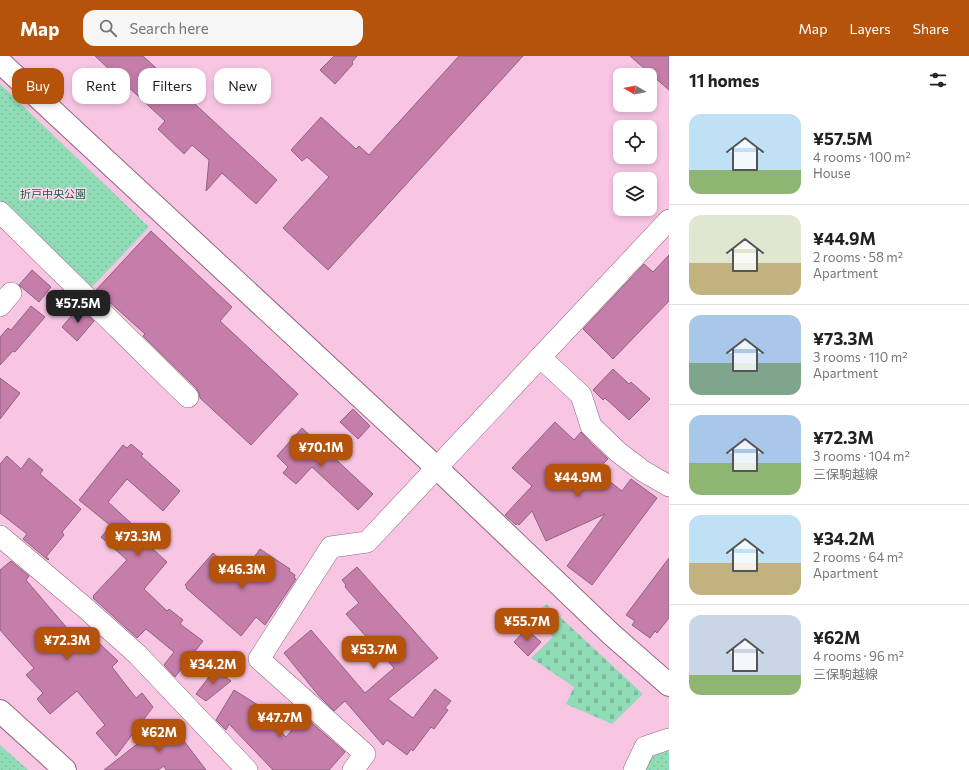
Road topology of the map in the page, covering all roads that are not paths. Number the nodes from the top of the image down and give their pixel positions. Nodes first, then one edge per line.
1 (0, 62) edge
2 (0, 212) edge
3 (666, 230) edge
4 (540, 357) junction
5 (188, 397) dead end
6 (437, 468) junction
7 (669, 486) edge
8 (0, 536) edge
9 (669, 685) edge
10 (0, 711) edge
11 (669, 739) edge
12 (65, 770) edge
13 (247, 770) edge
14 (353, 770) edge
15 (634, 770) edge

1 - 6 street
2 - 5 street
3 - 4 street
4 - 6 street
4 - 7 street
6 - 9 street
6 - 14 street
8 - 13 street
10 - 12 street
11 - 15 street

